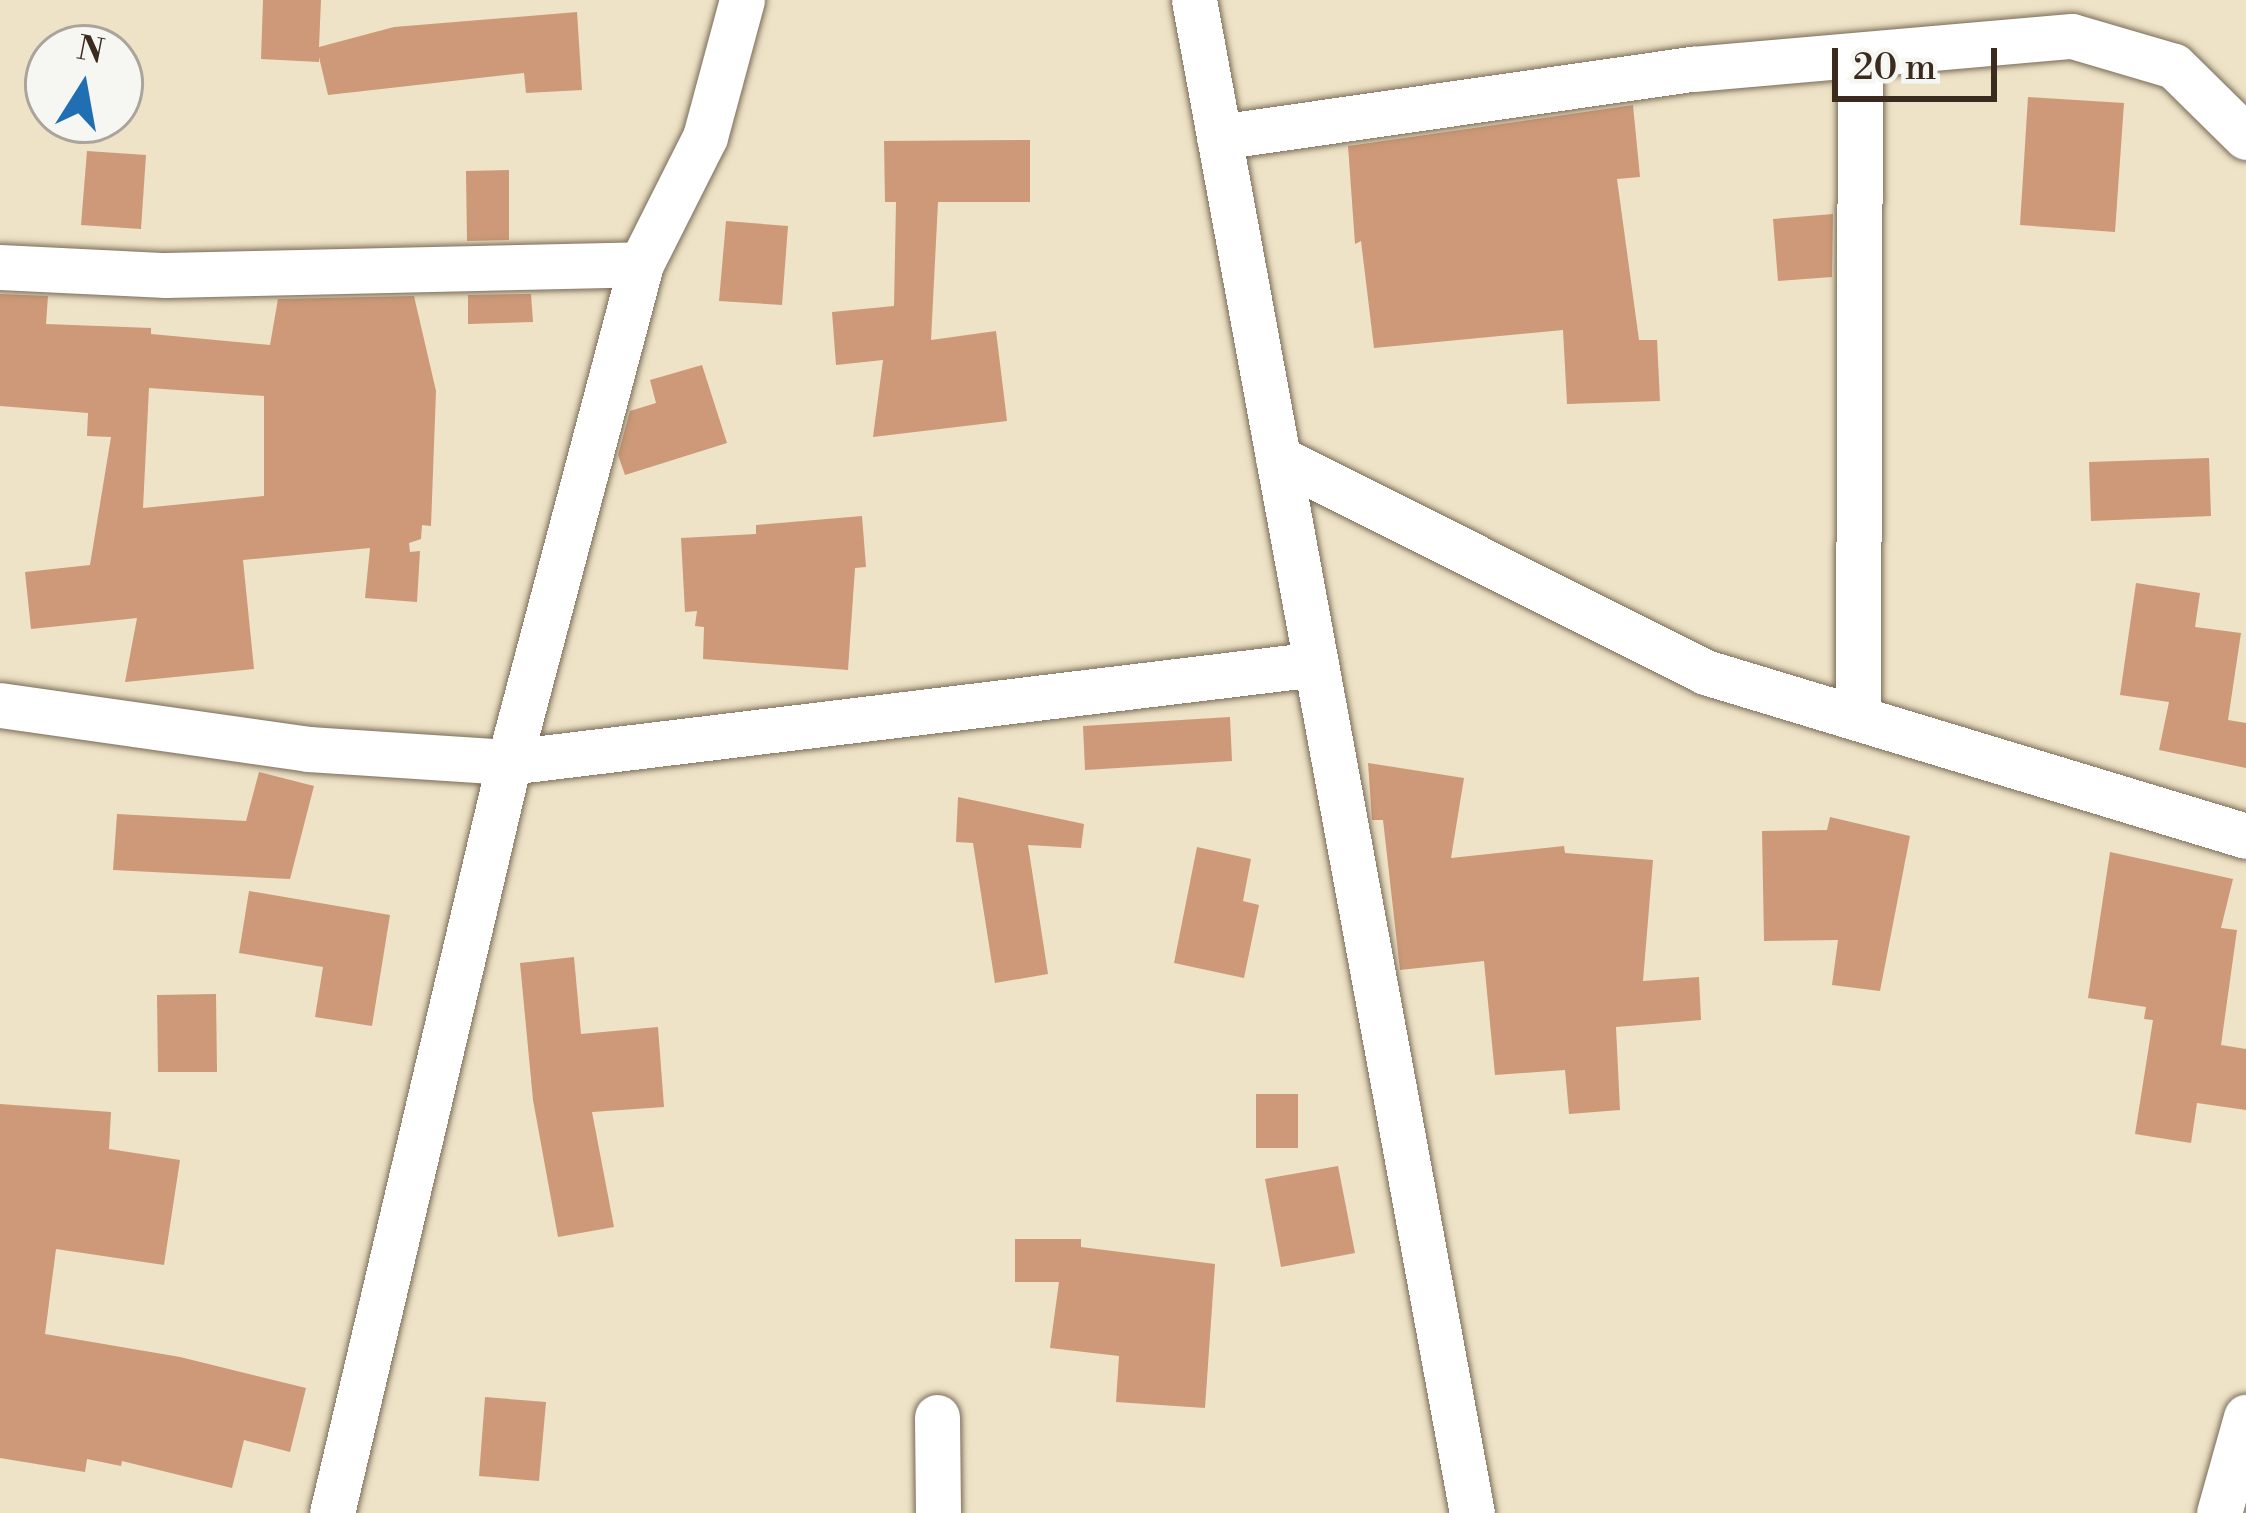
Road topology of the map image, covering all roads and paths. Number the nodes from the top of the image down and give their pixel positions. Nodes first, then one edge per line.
1 (742, 0) edge
2 (1194, 0) edge
3 (1860, 57) junction
4 (1219, 137) junction
5 (2246, 137) edge
6 (641, 264) junction
7 (0, 267) edge
8 (1278, 458) junction
9 (1316, 664) junction
10 (0, 705) edge
11 (1858, 718) junction
12 (509, 762) junction
13 (2246, 836) edge
14 (937, 1417) dead end
15 (2246, 1417) edge
16 (332, 1513) edge
17 (938, 1513) edge
18 (1472, 1513) edge
19 (2219, 1513) edge

1 - 6 street
2 - 4 street
3 - 4 street
3 - 5 street
3 - 11 street
4 - 8 street
6 - 7 street
6 - 12 street
8 - 9 street
8 - 11 street
9 - 12 street
9 - 18 street
10 - 12 street
11 - 13 street
12 - 16 street
14 - 17 street
15 - 19 street

